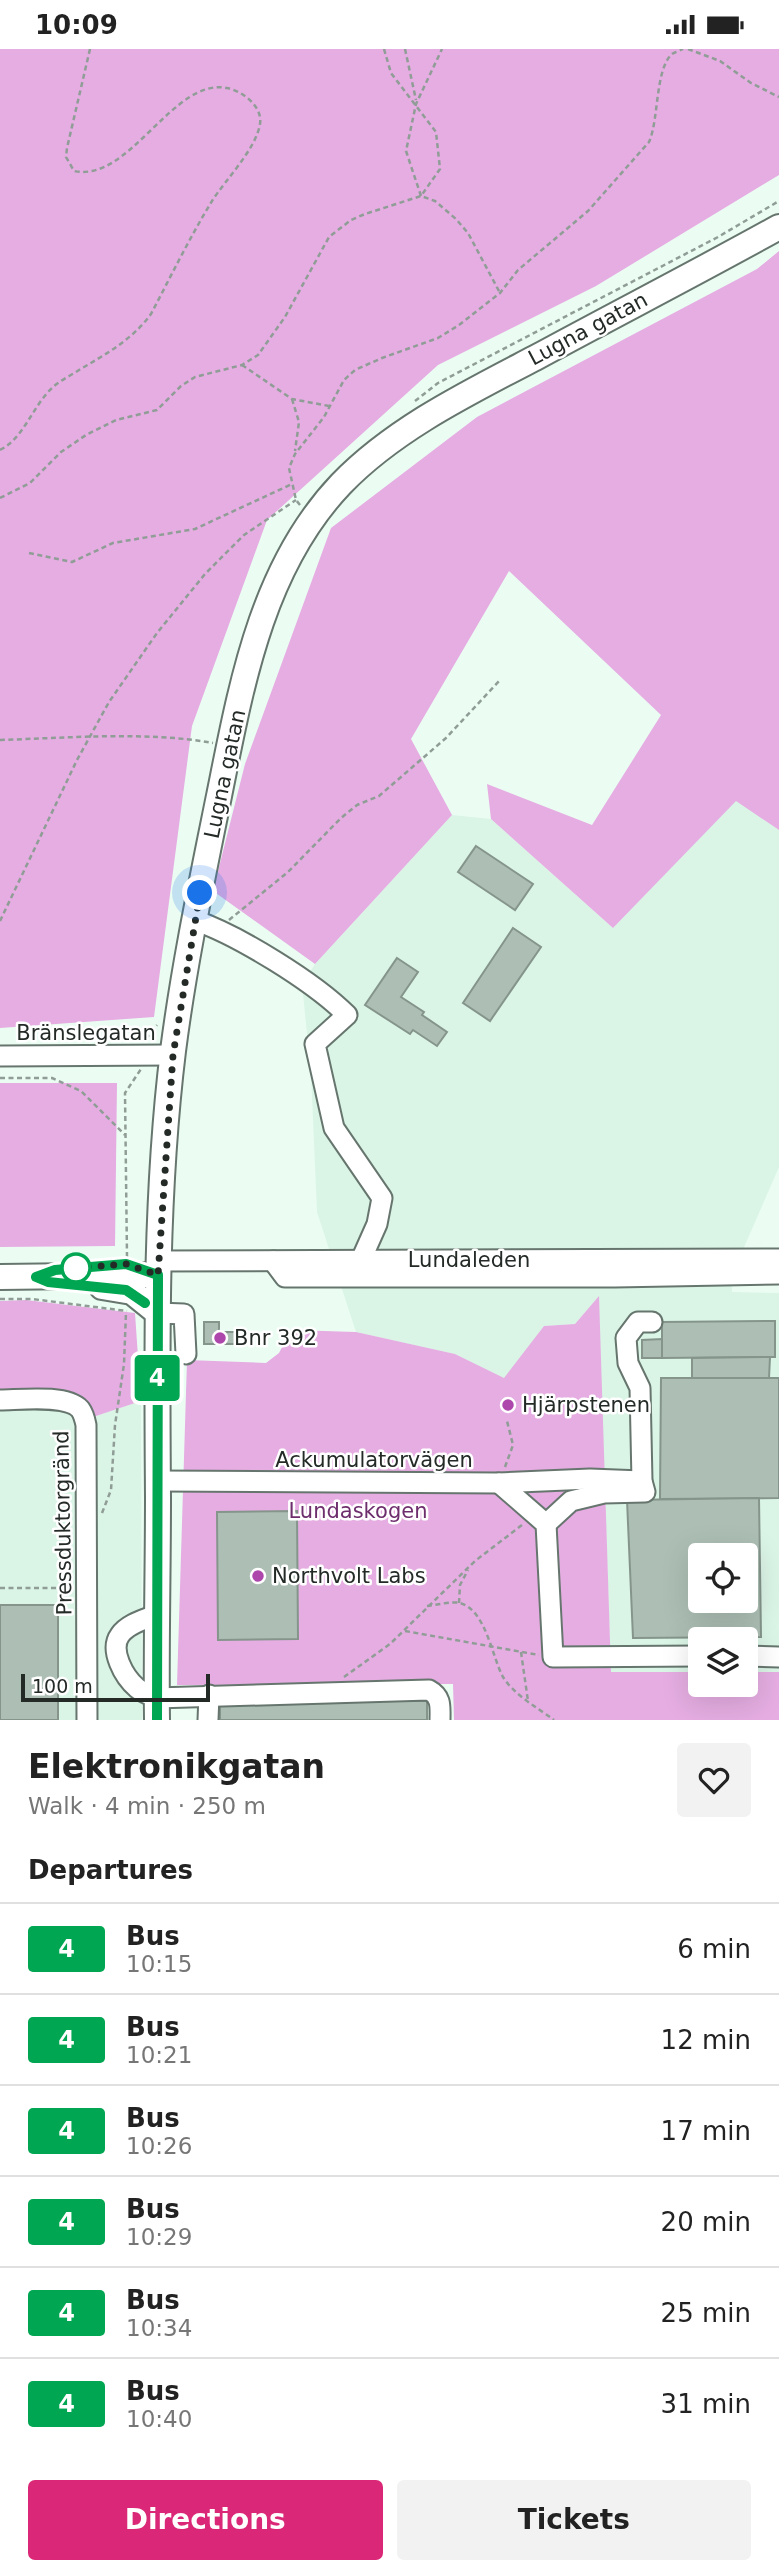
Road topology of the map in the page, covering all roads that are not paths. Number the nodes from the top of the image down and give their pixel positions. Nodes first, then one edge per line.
1 (779, 227) edge
2 (194, 919) junction
3 (173, 1055) junction
4 (0, 1056) edge
5 (779, 1259) edge
6 (361, 1260) junction
7 (273, 1261) junction
8 (158, 1268) junction
9 (779, 1274) edge
10 (0, 1277) edge
11 (36, 1277) junction
12 (158, 1313) junction
13 (652, 1322) dead end
14 (186, 1354) dead end
15 (0, 1400) edge
16 (158, 1481) junction
17 (642, 1481) junction
18 (499, 1483) junction
19 (546, 1524) junction
20 (159, 1614) junction
21 (688, 1656) edge
22 (758, 1656) edge
23 (779, 1657) edge
24 (209, 1695) junction
25 (157, 1709) edge
26 (87, 1720) edge
27 (208, 1720) edge
28 (440, 1720) edge

1 - 2 main road, Lugna gatan
2 - 3 main road, Lugna gatan
2 - 6 street
3 - 4 street, Bränslegatan
3 - 8 main road, Lugna gatan
5 - 6 street, Lundaleden
6 - 7 street, Lundaleden
7 - 8 street, Lundaleden
7 - 9 street
8 - 11 main road, Lundaleden
8 - 12 main road, Lugna gatan
10 - 11 main road, Lundaleden
11 - 12 main road, Lundaleden
12 - 14 street
12 - 16 main road, Lugna gatan
13 - 17 street
15 - 26 street, Pressduktorgränd
16 - 18 street, Ackumulatorvägen
16 - 20 main road, Lugna gatan
17 - 18 street, Ackumulatorvägen
17 - 19 street
18 - 19 street
19 - 21 street
20 - 25 main road, Lugna gatan
20 - 25 street
22 - 23 street
24 - 25 street
24 - 27 street
24 - 28 street

